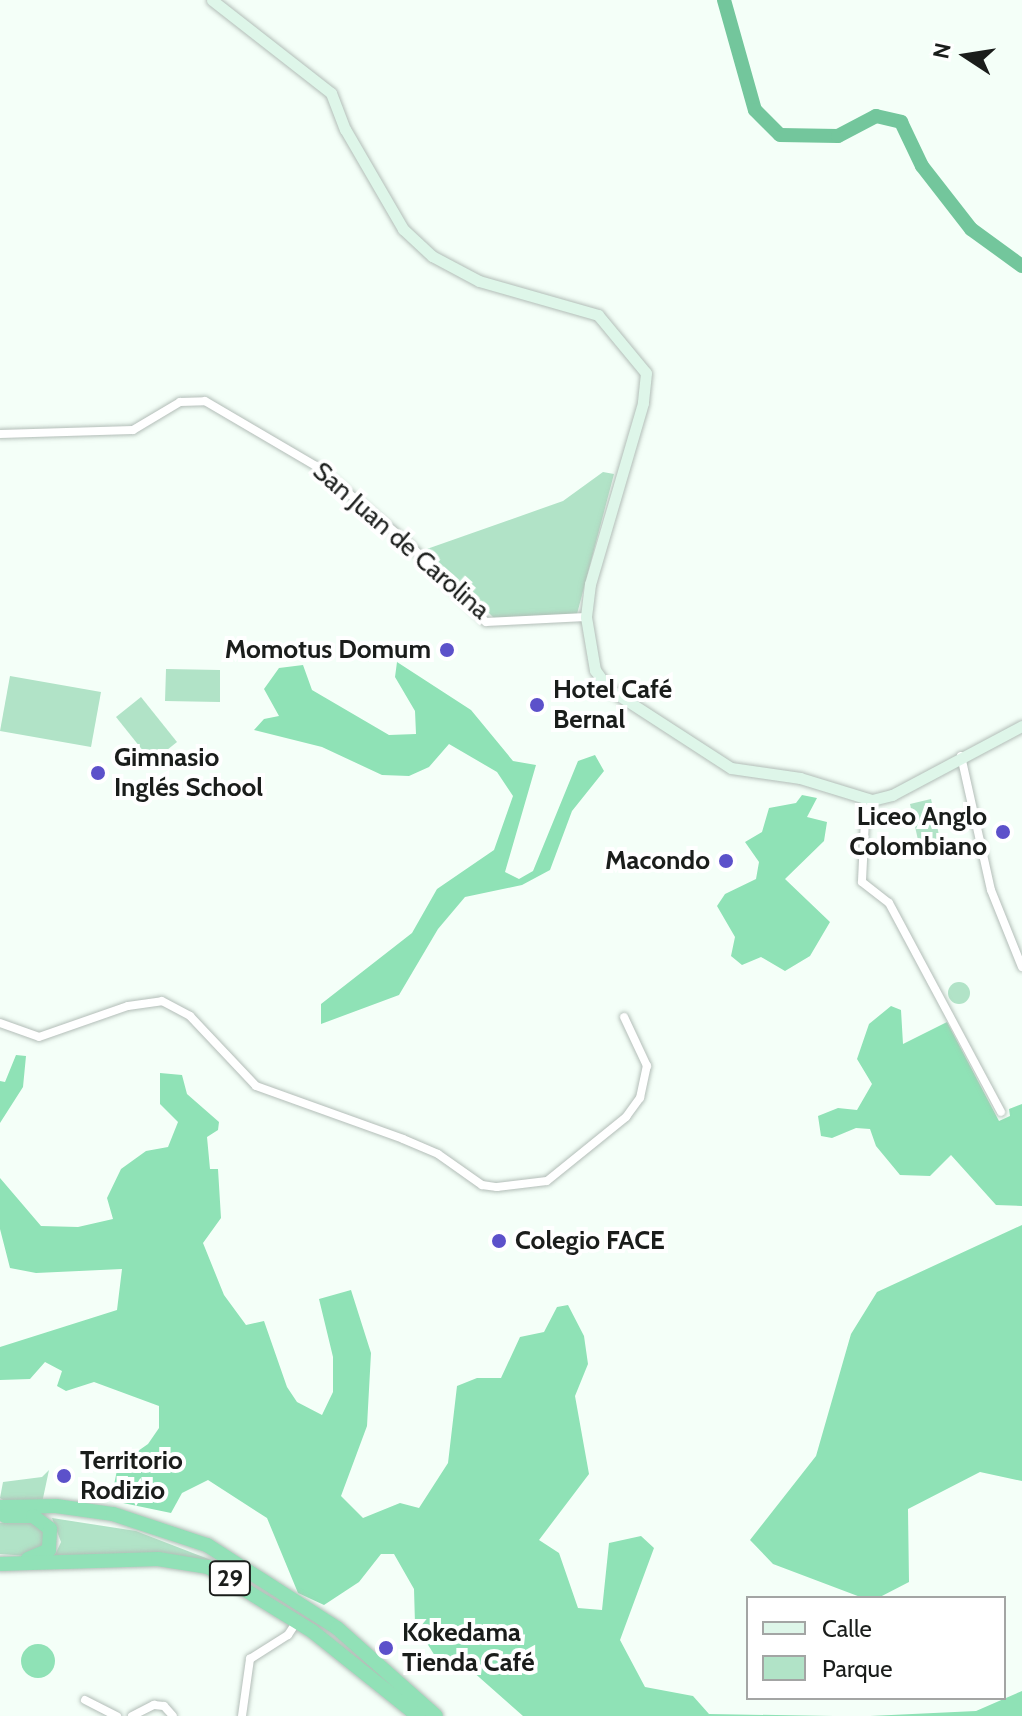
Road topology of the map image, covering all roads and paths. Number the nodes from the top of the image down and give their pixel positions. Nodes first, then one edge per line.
1 (212, 0) edge
2 (0, 434) edge
3 (586, 617) junction
4 (1022, 726) edge
5 (961, 756) junction
6 (866, 799) junction
7 (1022, 967) edge
8 (624, 1017) dead end
9 (0, 1023) edge
10 (1001, 1112) dead end
11 (0, 1507) edge
12 (0, 1517) edge
13 (0, 1561) edge
14 (297, 1621) junction
15 (85, 1700) dead end
16 (117, 1716) edge
17 (132, 1716) edge
18 (173, 1716) edge
19 (242, 1716) edge
20 (418, 1716) edge
21 (436, 1716) edge

1 - 3 street
2 - 3 street, San Juan de Carolina
3 - 6 street
4 - 5 street
5 - 6 street
5 - 7 street
6 - 10 street
8 - 9 street
11 - 21 highway, 29
12 - 13 highway
13 - 14 highway, 29
14 - 19 street
14 - 20 highway, 29
15 - 16 street
17 - 18 street

